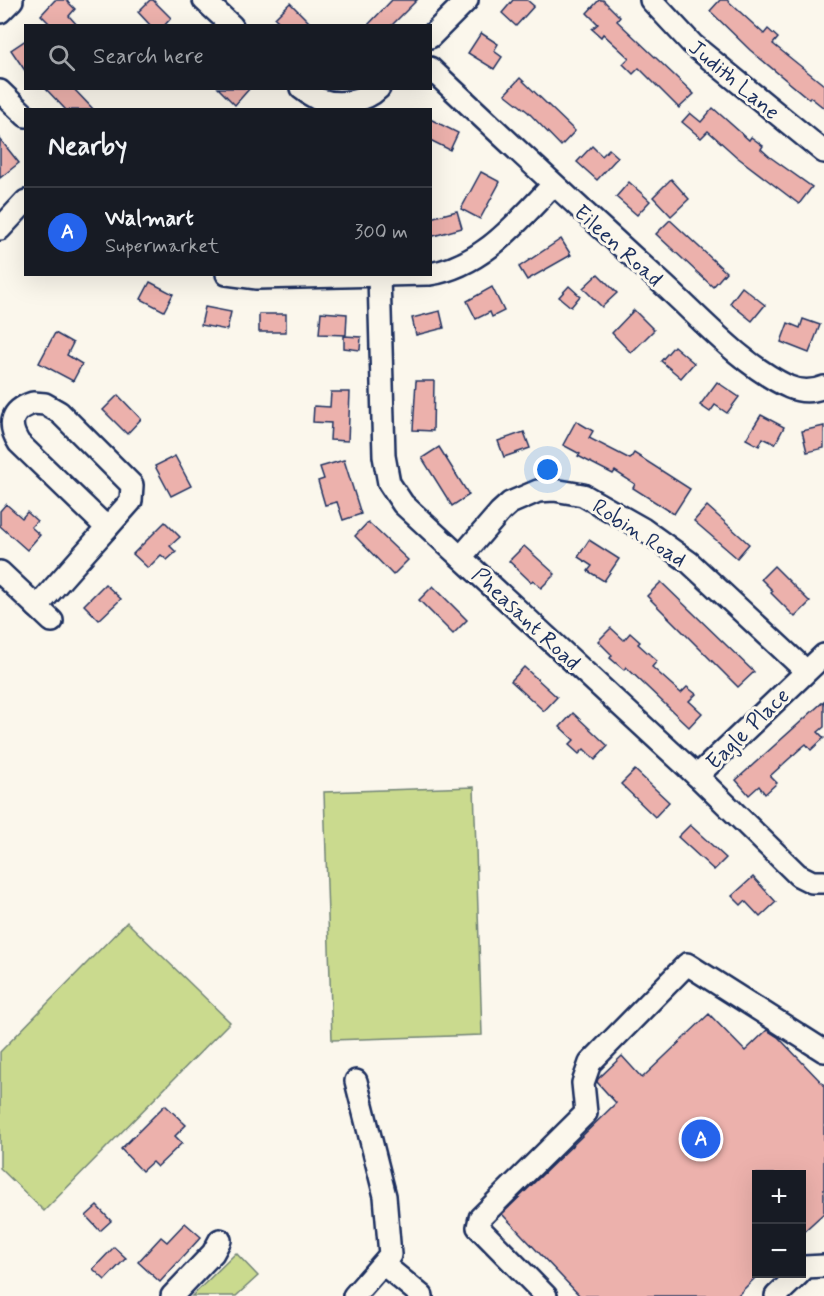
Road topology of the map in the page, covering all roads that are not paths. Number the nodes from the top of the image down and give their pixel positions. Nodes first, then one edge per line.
1 (12, 0) edge
2 (204, 0) edge
3 (467, 0) edge
4 (651, 0) edge
5 (0, 12) edge
6 (230, 24) edge
7 (432, 35) edge
8 (432, 70) edge
9 (304, 90) edge
10 (377, 90) edge
11 (0, 91) edge
12 (24, 114) edge
13 (824, 152) edge
14 (553, 185) junction
15 (24, 203) edge
16 (0, 229) edge
17 (432, 273) edge
18 (242, 276) edge
19 (379, 276) edge
20 (824, 387) edge
21 (107, 528) junction
22 (461, 557) junction
23 (0, 572) edge
24 (824, 655) edge
25 (806, 671) junction
26 (697, 776) junction
27 (824, 882) edge
28 (824, 1051) edge
29 (356, 1081) dead end
30 (220, 1239) dead end
31 (383, 1264) junction
32 (824, 1266) edge
33 (806, 1267) edge
34 (794, 1278) edge
35 (172, 1296) edge
36 (354, 1296) edge
37 (422, 1296) edge
38 (546, 1296) edge
39 (776, 1296) edge

1 - 5 street
2 - 6 street
3 - 7 street
4 - 13 street, Judith Lane
8 - 14 street, Eileen Road
9 - 10 street
11 - 12 street
14 - 17 street
14 - 20 street, Eileen Road
15 - 16 street
18 - 19 street
19 - 22 street, Pheasant Road
21 - 21 street
21 - 23 street
22 - 25 street, Robin Road
22 - 26 street, Pheasant Road
24 - 25 street, Eagle Place
25 - 26 street, Eagle Place
26 - 27 street, Pheasant Road
28 - 38 street
29 - 31 street
30 - 35 street
31 - 36 street
31 - 37 street
32 - 33 street
34 - 39 street

